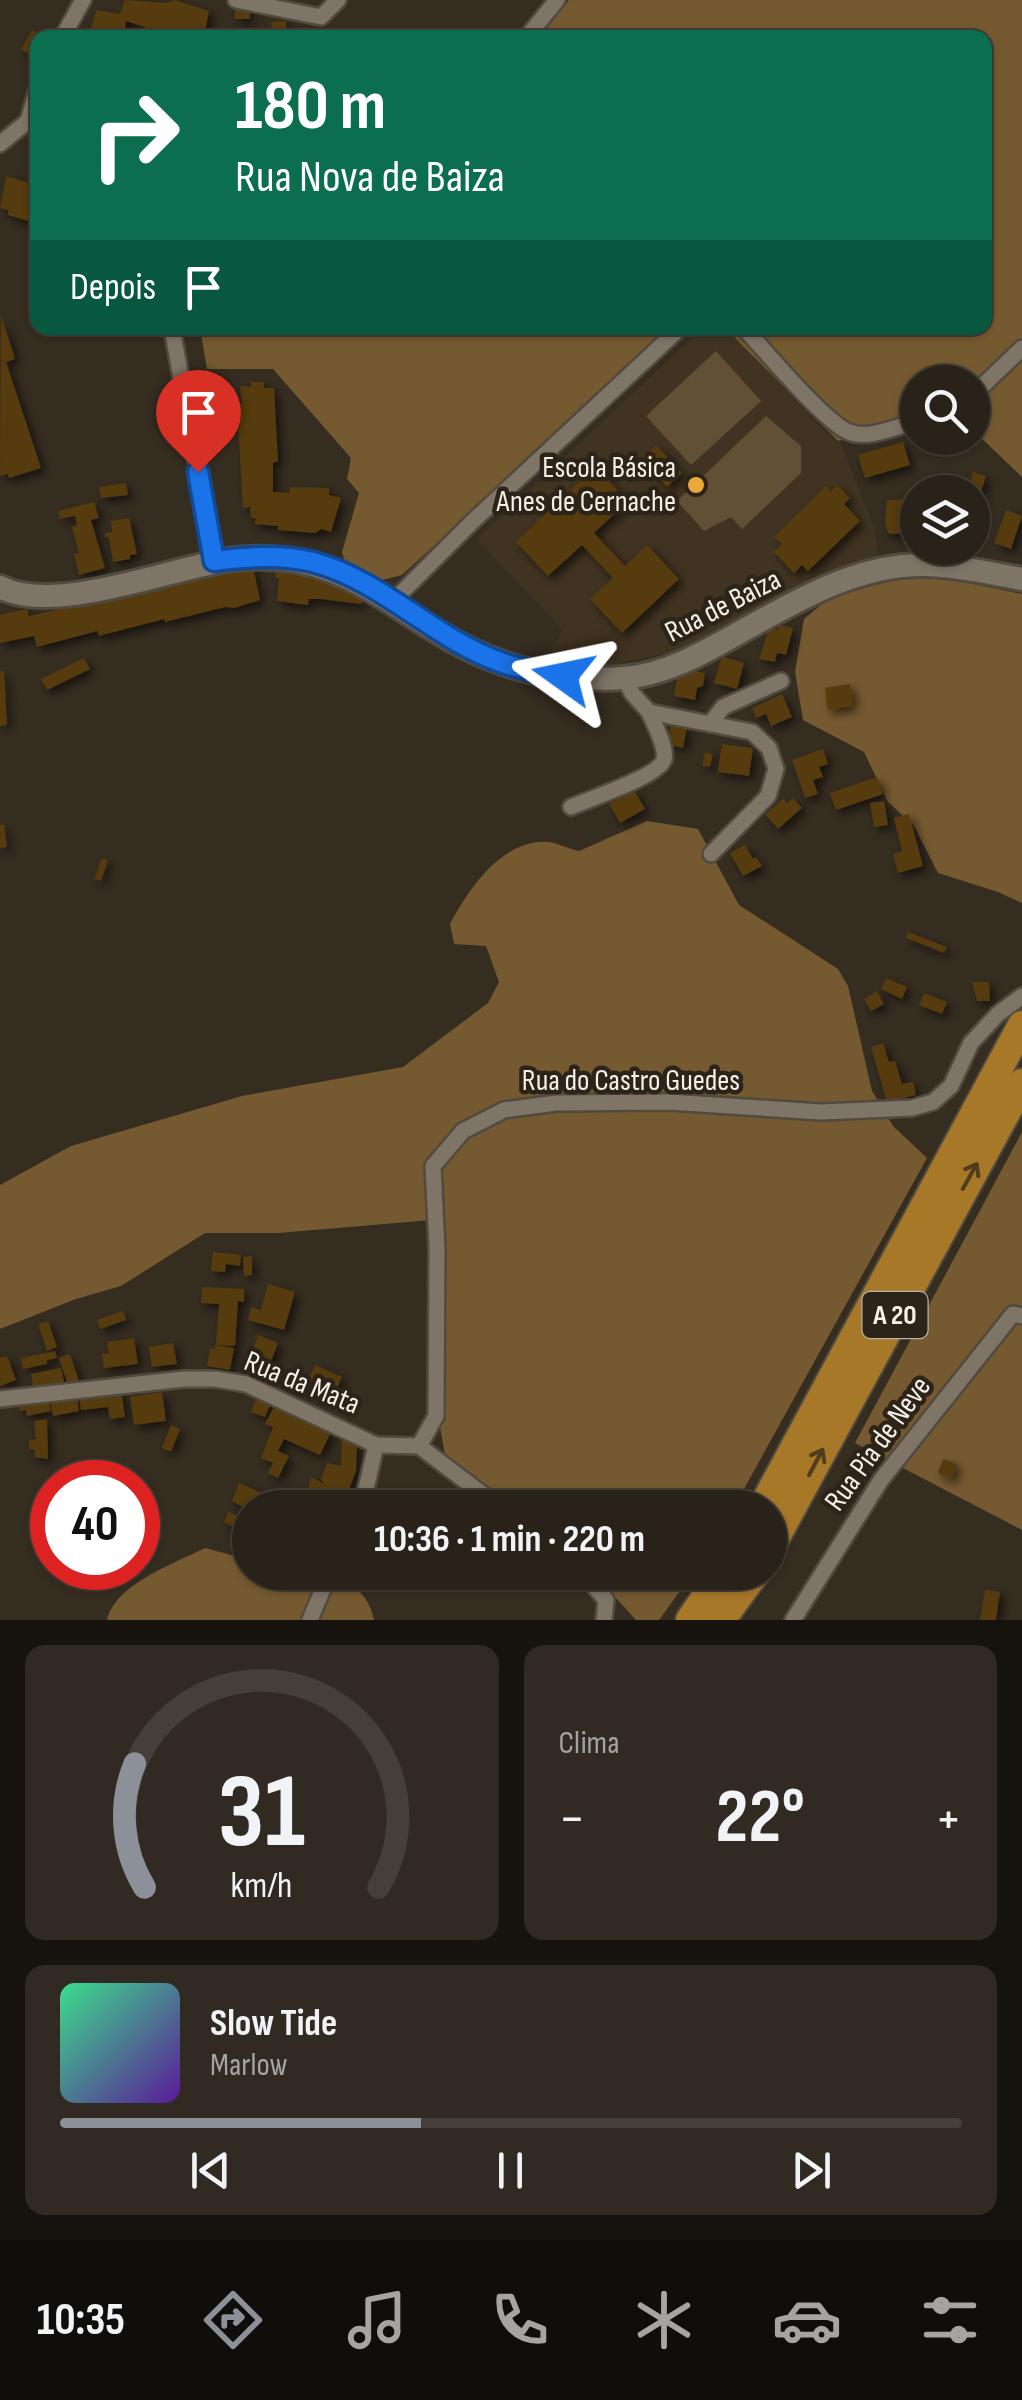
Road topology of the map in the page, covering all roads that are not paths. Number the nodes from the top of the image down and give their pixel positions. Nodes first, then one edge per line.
1 (83, 0) edge
2 (236, 0) edge
3 (338, 0) edge
4 (557, 0) edge
5 (66, 30) edge
6 (533, 30) edge
7 (30, 123) edge
8 (0, 144) edge
9 (173, 335) edge
10 (672, 335) edge
11 (751, 335) edge
12 (1022, 348) edge
13 (990, 379) edge
14 (900, 426) edge
15 (214, 561) junction
16 (1022, 579) edge
17 (4, 593) edge
18 (392, 602) junction
19 (624, 678) junction
20 (780, 680) dead end
21 (650, 712) junction
22 (710, 724) junction
23 (571, 807) dead end
24 (711, 854) dead end
25 (1022, 996) edge
26 (1016, 1037) edge
27 (1022, 1084) edge
28 (1022, 1316) edge
29 (0, 1399) edge
30 (376, 1445) junction
31 (420, 1446) junction
32 (366, 1490) edge
33 (477, 1490) edge
34 (772, 1490) edge
35 (787, 1517) edge
36 (322, 1590) edge
37 (597, 1590) edge
38 (711, 1590) edge
39 (743, 1590) edge
40 (310, 1620) edge
41 (604, 1620) edge
42 (690, 1620) edge
43 (721, 1620) edge
44 (792, 1620) edge

1 - 5 street
2 - 3 street
4 - 6 street
7 - 8 street
9 - 15 street
10 - 18 street
11 - 14 street
12 - 13 street
15 - 17 street, Rua de Baiza
15 - 18 street, Rua de Baiza
16 - 19 street, Rua de Baiza
18 - 19 street, Rua de Baiza
19 - 21 street
20 - 22 street
21 - 22 street
21 - 23 street
22 - 24 street
25 - 31 street, Rua do Castro Guedes
26 - 34 highway, A 20
35 -> 27 highway, A 20
28 - 44 street, Rua Pia de Neve
29 - 30 street, Rua da Mata
30 - 31 street, Rua da Mata
30 - 32 street
31 - 33 street
36 - 40 street
37 - 41 street
38 - 42 highway
39 - 43 highway

